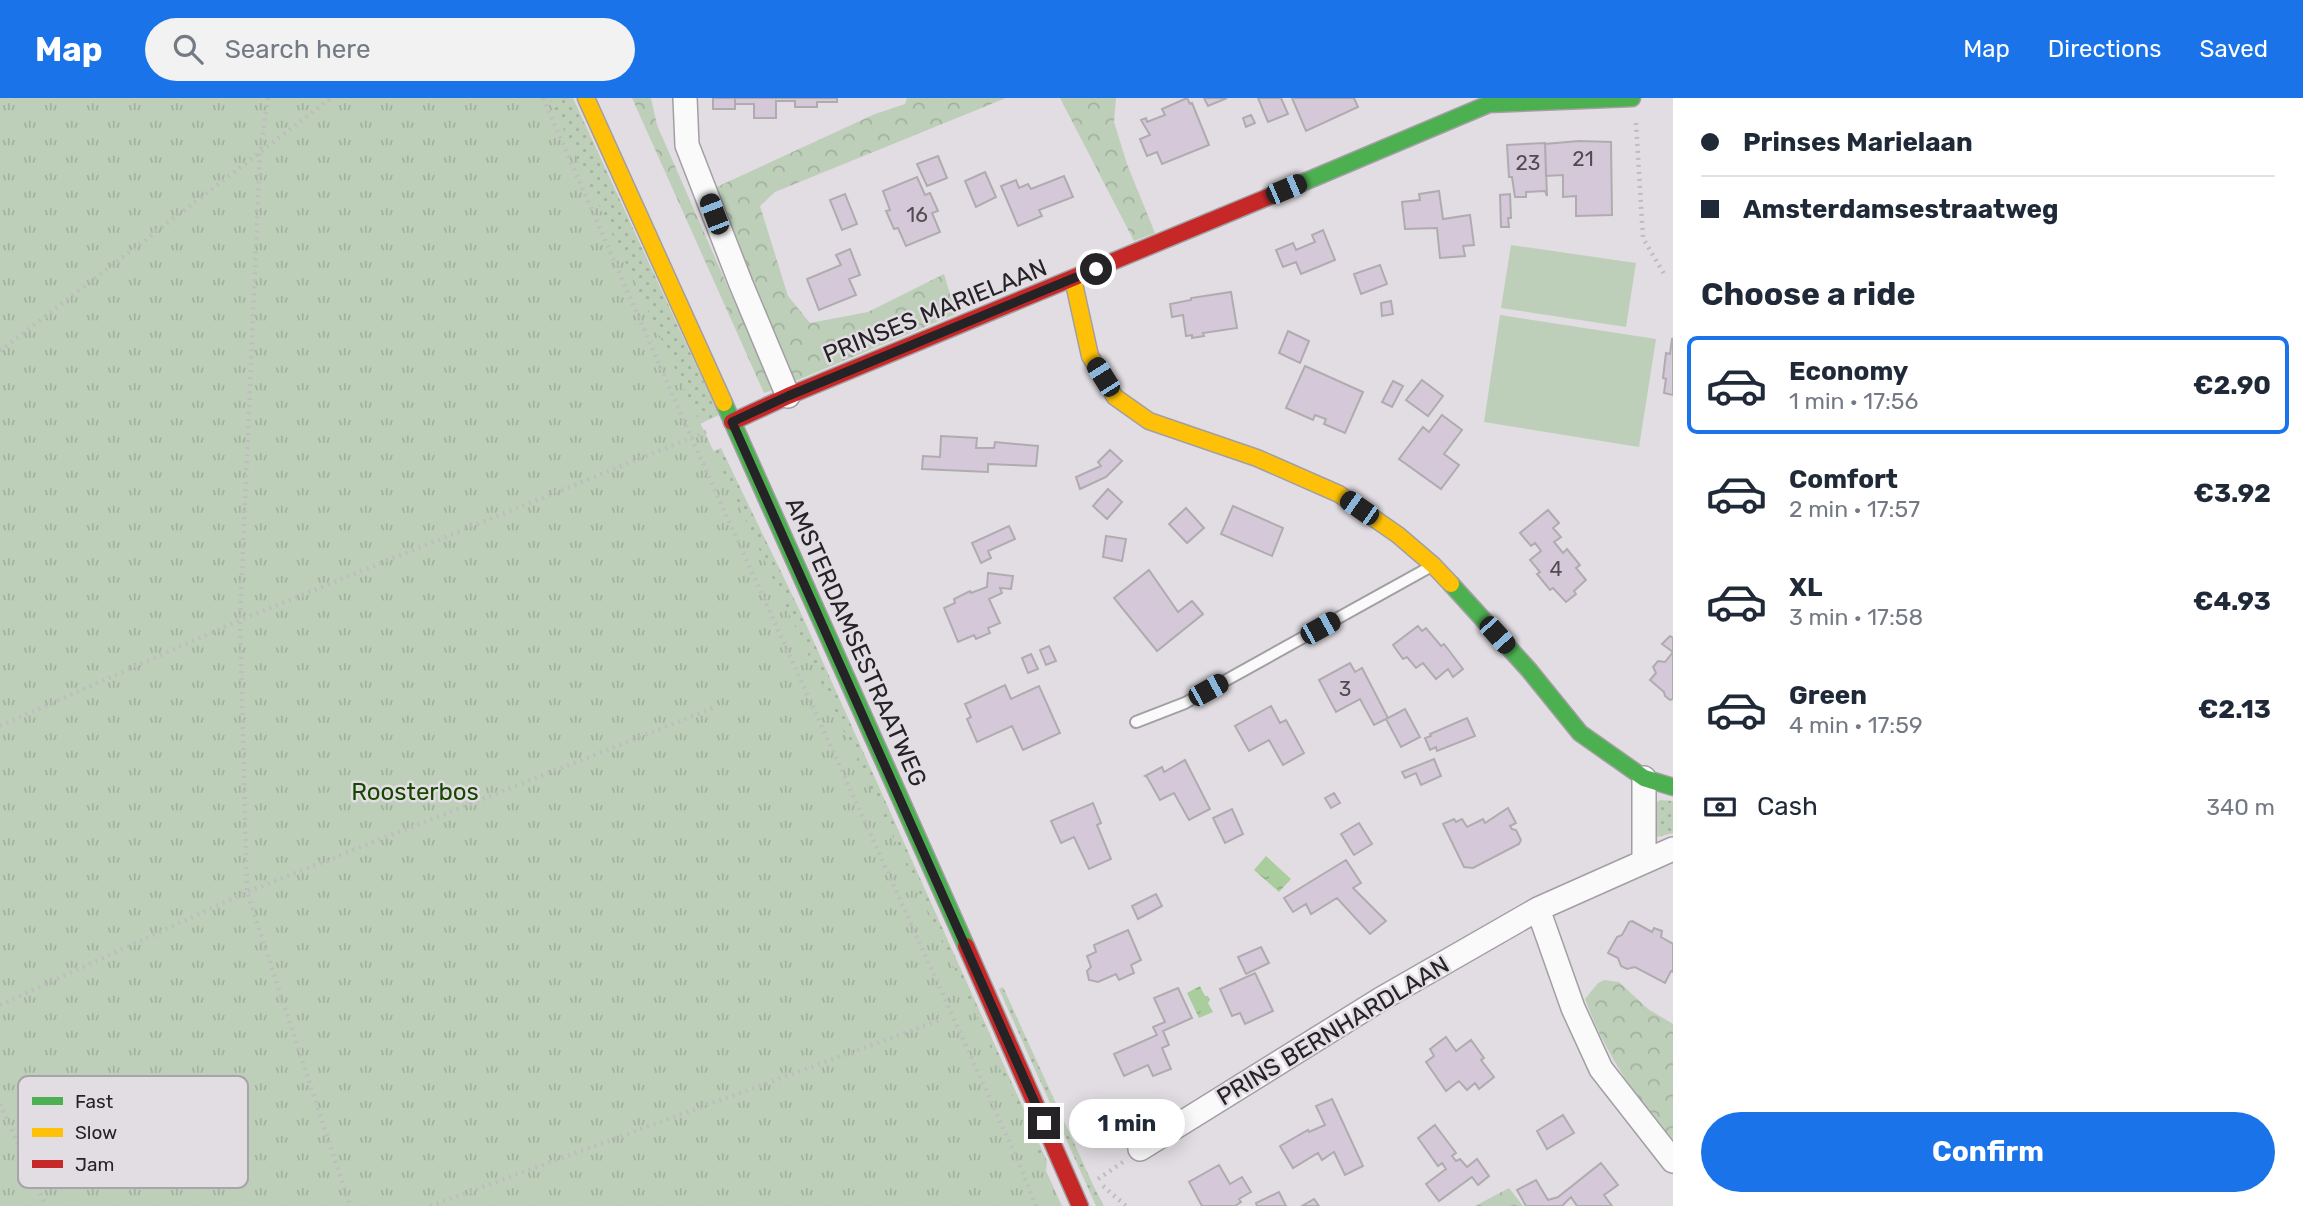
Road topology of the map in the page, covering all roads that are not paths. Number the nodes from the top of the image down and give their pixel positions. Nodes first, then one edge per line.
1 (586, 98) edge
2 (685, 98) edge
3 (1608, 98) edge
4 (1493, 101) edge
5 (1634, 104) edge
6 (1073, 279) junction
7 (788, 396) junction
8 (732, 422) junction
9 (1433, 565) junction
10 (1136, 722) dead end
11 (1644, 778) junction
12 (1673, 787) edge
13 (1673, 849) edge
14 (1644, 861) junction
15 (1538, 909) junction
16 (1140, 1149) road end
17 (1673, 1161) edge
18 (1080, 1206) edge

1 - 8 street, AMSTERDAMSESTRAATWEG
2 - 7 street
3 - 4 street, PRINSES MARIELAAN
3 - 5 street, PRINSES MARIELAAN
4 - 6 street, PRINSES MARIELAAN
6 - 7 street, PRINSES MARIELAAN
6 - 9 street
7 - 8 street, PRINSES MARIELAAN
8 - 18 street, AMSTERDAMSESTRAATWEG
9 - 10 lane
9 - 11 street
11 - 12 street
11 - 14 street
13 - 14 street
14 - 15 street, PRINS BERNHARDLAAN
15 - 16 street, PRINS BERNHARDLAAN
15 - 17 street

